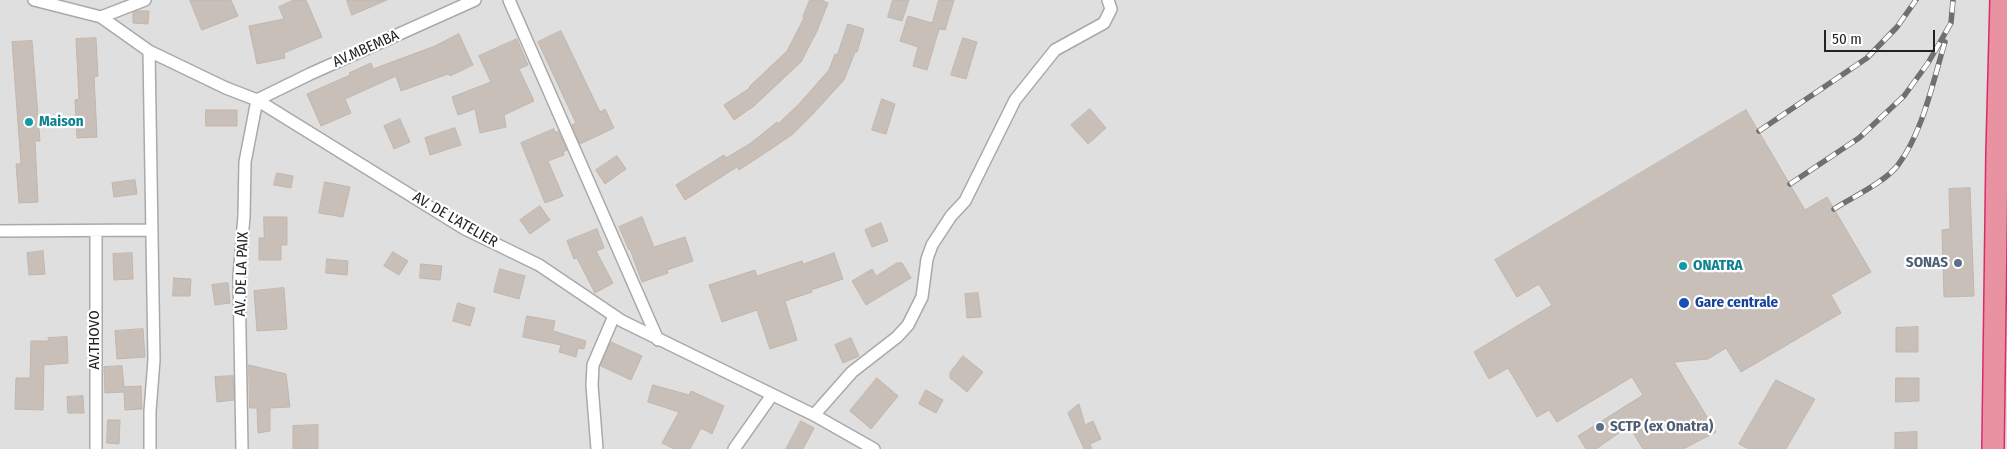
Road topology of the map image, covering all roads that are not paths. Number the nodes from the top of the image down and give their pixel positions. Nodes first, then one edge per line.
1 (34, 0) edge
2 (145, 0) edge
3 (475, 0) edge
4 (509, 0) edge
5 (2001, 0) edge
6 (1110, 5) edge
7 (101, 17) junction
8 (2003, 36) edge
9 (149, 51) junction
10 (257, 100) junction
11 (2002, 156) edge
12 (151, 230) junction
13 (0, 231) edge
14 (96, 232) junction
15 (614, 316) junction
16 (658, 340) junction
17 (772, 395) junction
18 (814, 415) junction
19 (96, 449) edge
20 (150, 449) edge
21 (242, 449) edge
22 (597, 449) edge
23 (734, 449) edge
24 (874, 449) edge
25 (1993, 449) edge

1 - 7 street, AV. DE L'ATELIER
2 - 7 street
3 - 10 street, AV.MBEMBA
4 - 16 street
5 - 8 highway
6 - 18 street
7 - 9 street, AV. DE L'ATELIER
8 - 11 highway
9 - 10 street, AV. DE L'ATELIER
9 - 12 street
10 - 15 street, AV. DE L'ATELIER
10 - 21 street, AV. DE LA PAIX
11 - 25 highway
12 - 14 street
12 - 20 street
13 - 14 street
14 - 19 street, AV.THOVO
15 - 16 street, AV. DE L'ATELIER
15 - 22 street
16 - 17 street, AV. DE L'ATELIER
17 - 18 street, AV. DE L'ATELIER
17 - 23 street
18 - 24 street, AV. DE L'ATELIER

